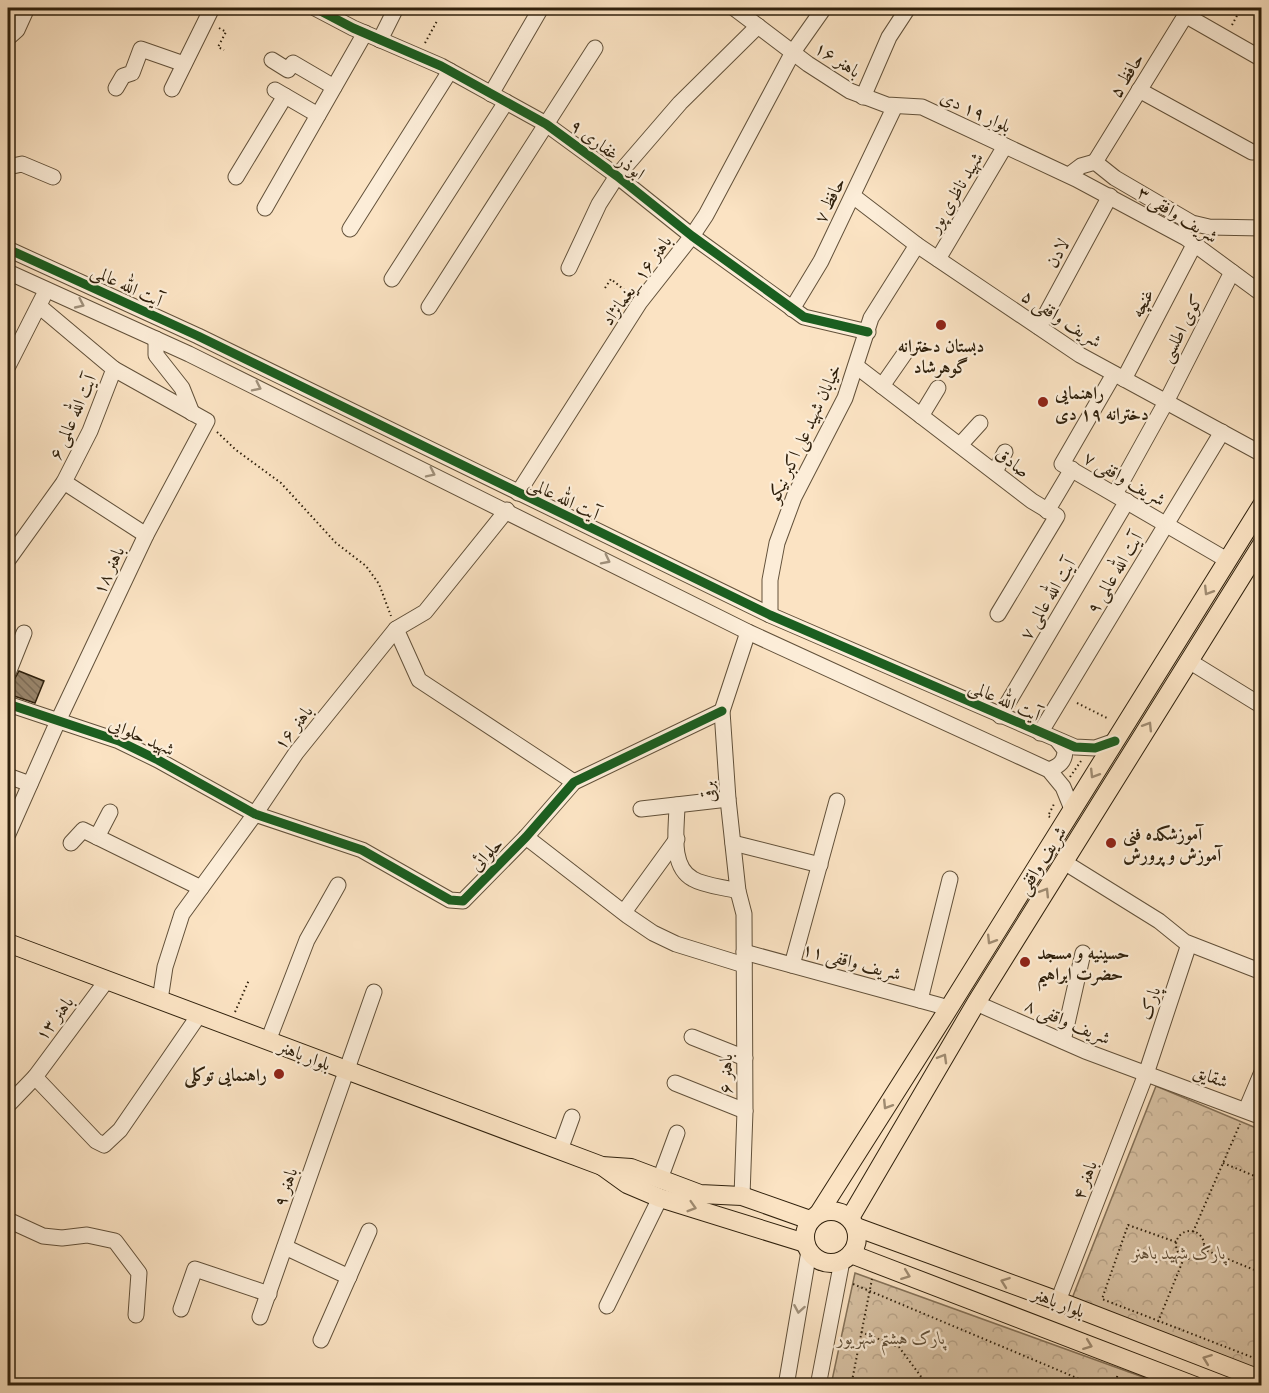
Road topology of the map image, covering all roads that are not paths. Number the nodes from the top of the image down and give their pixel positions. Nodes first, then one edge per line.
1 (27, 8) edge
2 (315, 8) edge
3 (396, 8) edge
4 (541, 8) edge
5 (734, 8) edge
6 (824, 8) edge
7 (908, 8) edge
8 (1187, 11) edge
9 (210, 13) edge
10 (758, 26) junction
11 (365, 33) junction
12 (8, 38) edge
13 (380, 40) junction
14 (595, 48) dead end
15 (793, 52) junction
16 (1262, 59) edge
17 (272, 60) dead end
18 (184, 64) junction
19 (450, 71) junction
20 (334, 87) junction
21 (117, 88) dead end
22 (172, 88) dead end
23 (1139, 90) junction
24 (491, 94) junction
25 (863, 97) junction
26 (506, 102) junction
27 (895, 106) junction
28 (318, 115) junction
29 (546, 124) junction
30 (1005, 146) junction
31 (1252, 152) dead end
32 (1095, 162) junction
33 (8, 167) edge
34 (1069, 175) junction
35 (617, 176) junction
36 (53, 177) dead end
37 (236, 177) dead end
38 (853, 196) junction
39 (1110, 196) junction
40 (265, 208) dead end
41 (1262, 228) edge
42 (350, 229) dead end
43 (693, 236) junction
44 (917, 244) junction
45 (1194, 245) junction
46 (8, 249) edge
47 (938, 259) junction
48 (569, 268) dead end
49 (8, 272) edge
50 (1232, 272) junction
51 (392, 279) dead end
52 (48, 289) junction
53 (1262, 294) edge
54 (39, 306) junction
55 (429, 307) dead end
56 (792, 309) junction
57 (1039, 327) junction
58 (868, 332) junction
59 (198, 336) junction
60 (156, 339) junction
61 (905, 353) dead end
62 (189, 354) junction
63 (8, 366) edge
64 (856, 366) junction
65 (114, 369) junction
66 (1119, 377) junction
67 (882, 386) junction
68 (938, 388) dead end
69 (1166, 402) junction
70 (192, 413) junction
71 (921, 416) junction
72 (980, 423) dead end
73 (1222, 432) junction
74 (960, 446) junction
75 (1005, 452) dead end
76 (1262, 454) edge
77 (1072, 470) junction
78 (995, 472) junction
79 (64, 482) junction
80 (518, 493) junction
81 (1121, 498) junction
82 (1262, 505) edge
83 (507, 510) junction
84 (1047, 511) junction
85 (1166, 525) junction
86 (146, 534) junction
87 (1262, 544) edge
88 (8, 560) edge
89 (1227, 560) junction
90 (998, 614) dead end
91 (770, 615) junction
92 (396, 629) junction
93 (748, 632) junction
94 (24, 633) dead end
95 (1189, 661) junction
96 (8, 673) edge
97 (8, 704) edge
98 (1262, 706) edge
99 (723, 711) junction
100 (1000, 716) junction
101 (58, 721) junction
102 (1040, 733) junction
103 (1119, 734) junction
104 (1058, 741) junction
105 (1048, 770) junction
106 (8, 776) edge
107 (574, 782) junction
108 (30, 784) junction
109 (728, 799) junction
110 (837, 801) dead end
111 (677, 805) junction
112 (641, 809) dead end
113 (110, 812) dead end
114 (255, 814) junction
115 (1068, 817) junction
116 (8, 834) edge
117 (97, 837) junction
118 (526, 837) junction
119 (676, 839) junction
120 (71, 843) dead end
121 (733, 843) junction
122 (1064, 862) junction
123 (820, 865) junction
124 (950, 879) dead end
125 (338, 885) dead end
126 (201, 888) junction
127 (738, 891) junction
128 (624, 912) junction
129 (8, 943) edge
130 (1189, 944) junction
131 (1083, 953) dead end
132 (744, 959) junction
133 (792, 966) junction
134 (1262, 972) edge
135 (107, 980) junction
136 (375, 992) dead end
137 (160, 1000) junction
138 (920, 1000) junction
139 (976, 1003) junction
140 (949, 1008) junction
141 (199, 1015) junction
142 (692, 1037) dead end
143 (268, 1041) junction
144 (1063, 1041) junction
145 (745, 1058) junction
146 (346, 1070) junction
147 (1262, 1072) edge
148 (1146, 1074) junction
149 (35, 1077) junction
150 (675, 1083) dead end
151 (8, 1105) edge
152 (1246, 1110) junction
153 (745, 1111) junction
154 (572, 1117) dead end
155 (1262, 1117) edge
156 (677, 1133) dead end
157 (560, 1150) junction
158 (602, 1166) junction
159 (660, 1179) junction
160 (742, 1196) junction
161 (660, 1198) junction
162 (814, 1216) junction
163 (8, 1220) edge
164 (853, 1222) junction
165 (369, 1231) dead end
166 (285, 1246) junction
167 (807, 1247) junction
168 (847, 1258) junction
169 (349, 1277) junction
170 (269, 1294) junction
171 (1058, 1301) junction
172 (607, 1306) dead end
173 (181, 1309) dead end
174 (136, 1315) dead end
175 (260, 1317) dead end
176 (321, 1340) dead end
177 (1262, 1380) edge
178 (786, 1386) edge
179 (818, 1386) edge
180 (1194, 1386) edge

1 - 12 street
2 - 11 street, ابوذر غفاری ۹
3 - 13 street
4 - 24 street
5 - 10 street, باهنر ۱۶
6 - 15 street, باهنر ۱۶ _یغمانژاد
7 - 25 street
8 - 16 street
8 - 23 street, حافظ ۵
9 - 18 street
10 - 15 street, باهنر ۱۶
10 - 35 street
11 - 13 street, ابوذر غفاری ۹
11 - 20 street
13 - 19 street, ابوذر غفاری ۹
14 - 29 street
15 - 25 street, باهنر ۱۶
15 - 43 street, باهنر ۱۶ _یغمانژاد
17 - 20 street
18 - 21 street
18 - 22 street
19 - 24 street, ابوذر غفاری ۹
19 - 42 street
20 - 28 street
23 - 31 street
23 - 32 street, حافظ ۵
24 - 26 street, ابوذر غفاری ۹
25 - 27 street, بلوار ۱۹ دی
26 - 29 street, ابوذر غفاری ۹
26 - 51 street
27 - 30 street, بلوار ۱۹ دی
27 - 38 street, حافظ ۷
28 - 37 street
28 - 40 street
29 - 35 street, ابوذر غفاری ۹
29 - 55 street
30 - 34 street, بلوار ۱۹ دی
30 - 47 street, شهید ناظری پور
32 - 34 street
32 - 41 street
33 - 36 street
34 - 39 street, شریف وافقی ۳
35 - 43 street, ابوذر غفاری ۹
35 - 48 street
38 - 44 street, شریف واقفی ۵
38 - 56 street, حافظ ۷
39 - 45 street, شریف وافقی ۳
39 - 57 street, لادن
43 - 56 street, ابوذر غفاری ۹
43 - 80 street, باهنر ۱۶ _یغمانژاد
44 - 47 street, شریف واقفی ۵
44 - 58 street, خیابان شهید علی اکبر نیکو
45 - 50 street, شریف وافقی ۳
45 - 66 street, غنچه
46 - 59 street, آیت الله عالمی
47 - 57 street, شریف واقفی ۵
49 - 52 street, آیت الله عالمی
50 - 53 street, شریف وافقی ۳
50 - 69 street, کوی اطلسی
52 - 54 street
52 -> 60 street, آیت الله عالمی
54 - 63 street
54 - 65 street, آیت الله عالمی ۶
56 - 58 street, ابوذر غفاری ۹
57 - 66 street, شریف واقفی ۵
58 - 64 street, خیابان شهید علی اکبر نیکو
59 - 62 street
59 - 80 street, آیت الله عالمی
60 - 62 street, آیت الله عالمی
60 - 70 street
61 - 67 street
62 -> 83 street, آیت الله عالمی
64 - 67 street, صادق
64 - 91 street, خیابان شهید علی اکبر نیکو
65 - 70 street
65 - 79 street, آیت الله عالمی ۶
66 - 69 street, شریف واقفی ۵
66 - 77 street, شریف واقفی ۷
67 - 71 street, صادق
68 - 71 street
69 - 73 street, شریف واقفی ۵
69 - 81 street, کوی اطلسی
70 - 86 street, باهنر ۱۸
71 - 74 street, صادق
72 - 74 street
73 - 76 street, شریف واقفی ۵
73 - 85 street, آیت الله عالمی ۹
74 - 78 street, صادق
75 - 78 street
77 - 81 street, شریف واقفی ۷
77 - 84 street
78 - 84 street, صادق
79 - 86 street
79 - 88 street, آیت الله عالمی ۶
80 - 91 street, آیت الله عالمی
81 - 85 street, شریف واقفی ۷
81 - 100 street, آیت الله عالمی ۷
82 - 89 main road, شریف واقفی
83 - 92 street, باهنر ۱۶
83 -> 93 street, آیت الله عالمی
84 - 90 street
85 - 89 street, شریف واقفی ۷
85 - 102 street, آیت الله عالمی ۹
86 - 101 street, باهنر ۱۸
87 - 95 main road, شریف واقفی
89 -> 103 main road, شریف واقفی
91 - 100 street, آیت الله عالمی
92 - 107 street
92 - 114 street, باهنر ۱۶
93 - 99 street, برقی
93 - 105 street, آیت الله عالمی
94 - 96 street
95 - 98 street
122 -> 95 main road, شریف واقفی
97 - 101 street, شهید حلوایی
99 - 107 street, حلوائی
99 - 109 street, برقی
100 - 102 street, آیت الله عالمی
101 - 108 street, باهنر ۱۸
101 - 114 street, شهید حلوایی
102 - 104 street, آیت الله عالمی
103 - 104 street, آیت الله عالمی
103 -> 115 main road, شریف واقفی
104 - 105 street
105 - 115 street, آیت الله عالمی
106 - 108 street
107 - 118 street, حلوائی
108 - 116 street, باهنر ۱۸
109 - 111 street
109 - 121 street, برقی
110 - 123 street
111 - 112 street
111 - 119 street
113 - 117 street
114 - 118 street, حلوائی
114 - 126 street, باهنر ۱۶
115 -> 140 main road, شریف واقفی
117 - 120 street
117 - 126 street
118 - 128 street, شریف واقفی ۱۱
119 - 127 street
119 - 128 street
121 - 123 street
121 - 127 street, برقی
122 - 130 street
139 -> 122 main road, شریف واقفی
123 - 133 street
124 - 138 street
125 - 143 street
126 - 137 street, باهنر ۱۶
127 - 132 street, برقی
128 - 132 street, شریف واقفی ۱۱
129 - 135 main road, بلوار باهنر
130 - 134 street
130 - 148 street, پارک
131 - 144 street
132 - 133 street, شریف واقفی ۱۱
132 - 145 street, باهنر ۶
133 - 138 street, شریف واقفی ۱۱
135 - 137 main road, بلوار باهنر
135 - 149 street, باهنر ۱۳
136 - 146 street, باهنر ۹
137 - 141 main road, بلوار باهنر
138 - 140 street, شریف واقفی ۱۱
139 - 144 street, شریف واقفی ۸
164 -> 139 main road, شریف واقفی
140 -> 162 main road, شریف واقفی
141 - 143 main road, بلوار باهنر
141 - 149 street
142 - 145 street
143 - 146 main road, بلوار باهنر
144 - 148 street, شریف واقفی ۸
145 - 153 street, باهنر ۶
146 - 157 main road, بلوار باهنر
146 - 166 street, باهنر ۹
147 - 152 street
148 - 152 street, شقایق
148 - 171 street, باهنر ۴
149 - 151 street, باهنر ۱۳
150 - 153 street
152 - 155 street, شقایق
153 - 160 street, باهنر ۶
154 - 157 street
156 - 159 street
157 - 158 main road, بلوار باهنر
158 - 159 main road, بلوار باهنر
158 - 161 main road, بلوار باهنر
159 - 160 main road, بلوار باهنر
160 - 162 main road, بلوار باهنر
161 -> 167 main road, بلوار باهنر
161 - 172 street
162 - 164 main road
162 - 167 main road
163 - 174 street
164 - 168 main road
171 -> 164 main road, بلوار باهنر
165 - 169 street
166 - 169 street
166 - 170 street, باهنر ۹
167 - 168 main road
167 -> 178 street
168 - 179 street
168 -> 180 main road, بلوار باهنر
169 - 176 street
170 - 173 street
170 - 175 street, باهنر ۹
177 -> 171 main road, بلوار باهنر

